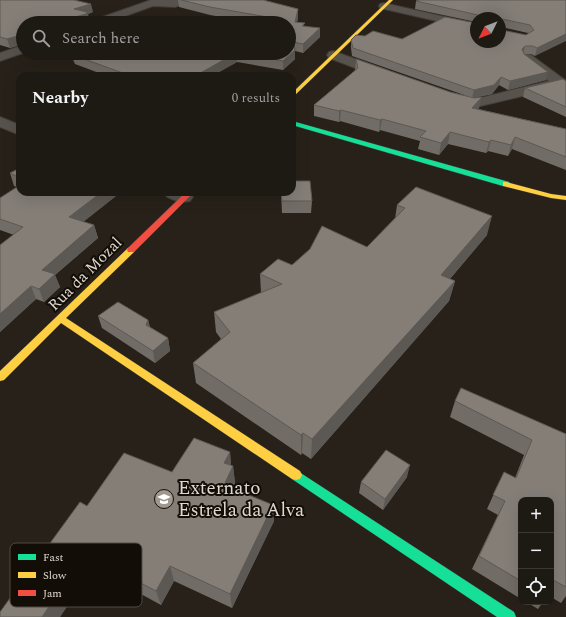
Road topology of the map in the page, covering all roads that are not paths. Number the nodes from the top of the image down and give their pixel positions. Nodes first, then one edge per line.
1 (186, 0) edge
2 (387, 3) edge
3 (115, 16) edge
4 (470, 25) edge
5 (16, 52) edge
6 (333, 55) junction
7 (0, 58) edge
8 (527, 58) edge
9 (400, 80) edge
10 (296, 92) edge
11 (438, 93) edge
12 (0, 122) edge
13 (296, 124) edge
14 (16, 128) edge
15 (180, 196) edge
16 (566, 198) edge
17 (60, 319) junction
18 (0, 377) edge
19 (509, 617) edge

1 - 3 street
2 - 4 street
2 - 6 street
5 - 7 street
6 - 9 street
6 - 10 street
8 - 11 street
12 - 14 street
13 - 16 street
15 - 17 street, Rua da Mozal
17 - 18 street, Rua da Mozal
17 - 19 street

